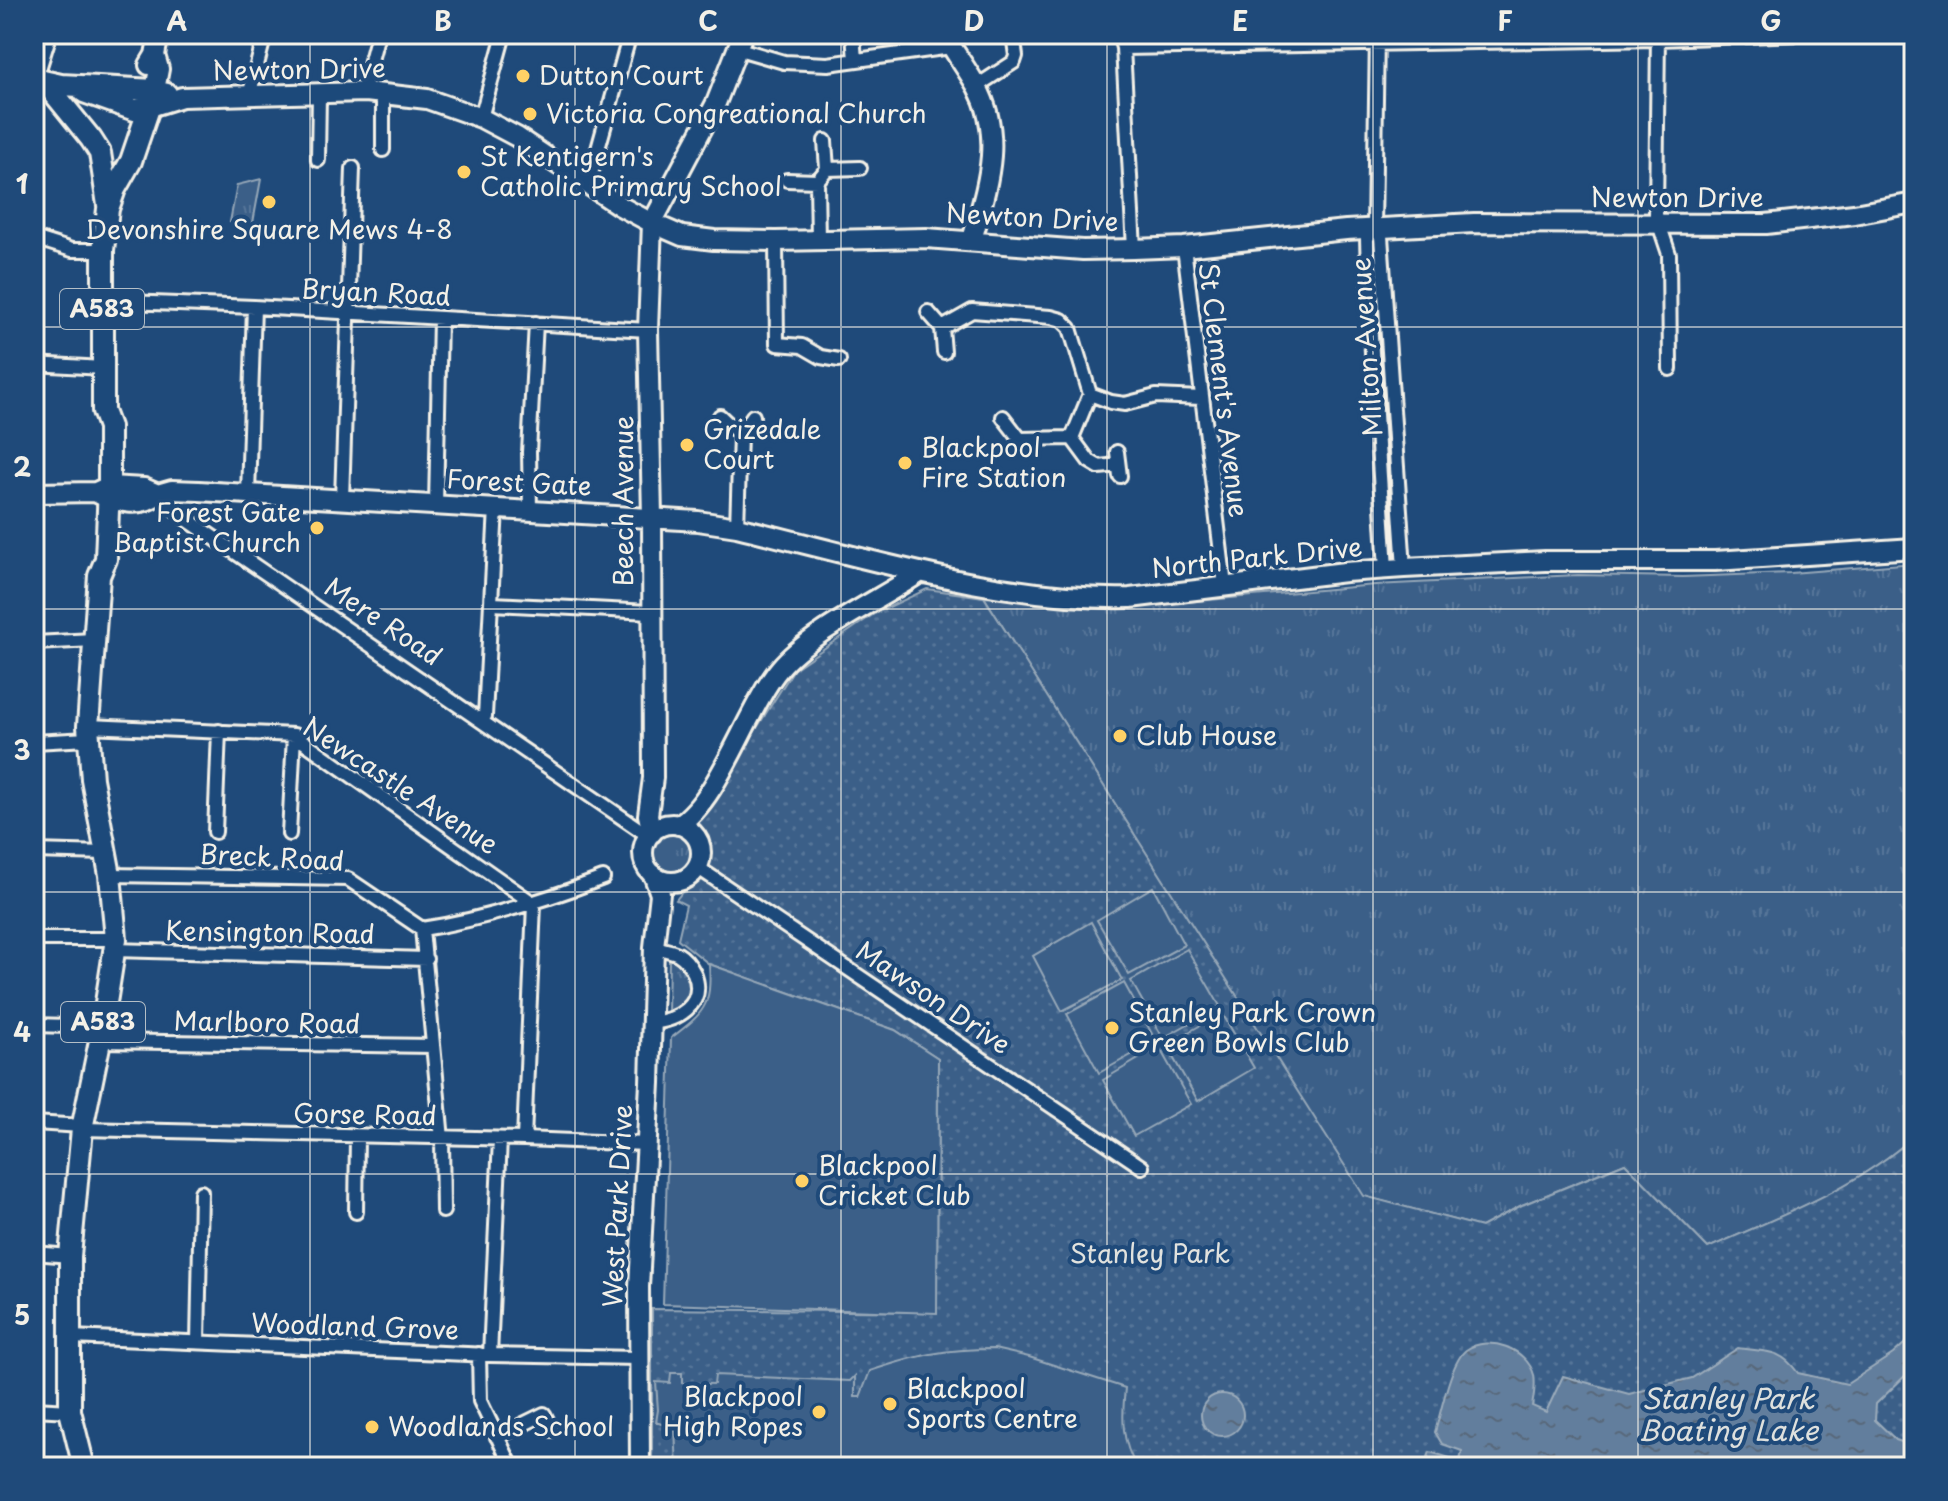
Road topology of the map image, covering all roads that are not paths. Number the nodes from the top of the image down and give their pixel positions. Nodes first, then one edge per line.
1 (50, 34) edge
2 (159, 34) edge
3 (265, 34) edge
4 (378, 34) edge
5 (504, 34) edge
6 (630, 34) edge
7 (853, 34) edge
8 (1013, 34) edge
9 (1119, 34) edge
10 (1801, 34) edge
11 (1658, 37) edge
12 (1377, 39) edge
13 (948, 40) edge
14 (741, 41) edge
15 (1123, 48) junction
16 (855, 60) junction
17 (44, 81) edge
18 (977, 86) junction
19 (374, 92) junction
20 (319, 94) junction
21 (249, 96) junction
22 (144, 98) junction
23 (481, 118) junction
24 (825, 141) dead end
25 (383, 150) dead end
26 (318, 160) dead end
27 (353, 168) dead end
28 (860, 168) dead end
29 (827, 169) junction
30 (787, 180) dead end
31 (817, 181) junction
32 (588, 185) junction
33 (111, 199) junction
34 (1914, 203) edge
35 (652, 223) junction
36 (1659, 225) junction
37 (1374, 229) junction
38 (34, 238) edge
39 (972, 240) junction
40 (776, 241) junction
41 (818, 241) junction
42 (1184, 247) junction
43 (1134, 249) junction
44 (103, 250) junction
45 (102, 301) junction
46 (254, 307) junction
47 (928, 312) dead end
48 (348, 314) junction
49 (440, 319) junction
50 (536, 323) junction
51 (942, 328) junction
52 (648, 330) junction
53 (944, 352) dead end
54 (839, 360) dead end
55 (34, 364) edge
56 (103, 368) junction
57 (1670, 369) dead end
58 (1090, 394) junction
59 (1201, 398) junction
60 (720, 416) dead end
61 (753, 416) dead end
62 (1003, 417) dead end
63 (740, 435) junction
64 (1072, 438) junction
65 (1118, 465) dead end
66 (34, 493) edge
67 (104, 493) junction
68 (158, 494) junction
69 (248, 494) junction
70 (342, 499) junction
71 (436, 504) junction
72 (496, 508) junction
73 (530, 510) junction
74 (652, 517) junction
75 (737, 527) junction
76 (1914, 548) edge
77 (1395, 569) junction
78 (921, 572) junction
79 (1225, 586) junction
80 (492, 604) junction
81 (650, 612) junction
82 (94, 640) junction
83 (34, 643) edge
84 (482, 721) junction
85 (219, 731) junction
86 (88, 733) junction
87 (294, 735) junction
88 (34, 742) edge
89 (653, 778) junction
90 (709, 792) junction
91 (674, 824) junction
92 (215, 832) dead end
93 (289, 834) dead end
94 (650, 834) junction
95 (696, 837) junction
96 (34, 851) edge
97 (106, 853) junction
98 (691, 873) junction
99 (653, 874) junction
100 (110, 875) junction
101 (603, 878) dead end
102 (534, 904) junction
103 (422, 929) junction
104 (34, 939) edge
105 (115, 945) junction
106 (654, 947) junction
107 (426, 959) junction
108 (650, 1023) junction
109 (34, 1025) edge
110 (101, 1034) junction
111 (433, 1046) junction
112 (34, 1123) edge
113 (82, 1127) junction
114 (357, 1137) junction
115 (442, 1139) junction
116 (500, 1139) junction
117 (524, 1139) junction
118 (647, 1144) junction
119 (1142, 1167) dead end
120 (201, 1192) dead end
121 (443, 1211) dead end
122 (356, 1212) dead end
123 (34, 1253) edge
124 (70, 1256) junction
125 (71, 1337) junction
126 (198, 1342) junction
127 (485, 1355) junction
128 (638, 1358) junction
129 (34, 1409) edge
130 (70, 1411) junction
131 (552, 1430) dead end
132 (497, 1437) junction
133 (84, 1467) edge
134 (512, 1467) edge
135 (640, 1467) edge

1 - 17 street
2 - 22 street
3 - 21 street
4 - 19 street
5 - 23 street
6 - 32 street
7 - 16 street
8 - 18 street
9 - 15 street
10 - 11 street
11 - 12 street
11 - 36 street
12 - 15 street
12 - 37 street, Milton Avenue
13 - 16 street
13 - 18 street
14 - 16 street
14 - 35 street
15 - 43 street
17 - 22 main road
17 - 22 main road
17 - 33 main road, A583
18 - 39 street
19 - 20 street, Newton Drive
19 - 23 street, Newton Drive
19 - 25 street
20 - 21 street, Newton Drive
20 - 26 street
21 - 22 street, Newton Drive
22 - 33 main road, A583
23 - 32 street, Newton Drive
24 - 29 street
27 - 48 street
28 - 29 street
29 - 31 street
30 - 31 street
31 - 41 street
32 - 35 street, Newton Drive
33 - 44 main road, A583
34 - 36 street, Newton Drive
35 - 40 street, Newton Drive
35 - 52 street, Beech Avenue
36 - 37 street, Newton Drive
36 - 57 street
37 - 42 street, Newton Drive
37 - 77 street, Milton Avenue
38 - 44 street
39 - 41 street, Newton Drive
39 - 43 street, Newton Drive
40 - 41 street, Newton Drive
40 - 54 street
42 - 43 street, Newton Drive
42 - 59 street, St Clement's Avenue
44 - 45 main road, A583
45 - 46 street, Bryan Road
45 - 56 main road, A583
46 - 48 street, Bryan Road
46 - 69 street
47 - 51 street
48 - 49 street, Bryan Road
48 - 70 street
49 - 50 street, Bryan Road
49 - 71 street
50 - 52 street, Bryan Road
50 - 73 street
51 - 53 street
51 - 58 street
52 - 74 street, Beech Avenue
55 - 56 street
56 - 67 main road, A583
58 - 59 street
58 - 64 street
59 - 79 street, St Clement's Avenue
60 - 63 street
61 - 63 street
62 - 64 street
63 - 75 street
64 - 65 street
66 - 67 street
67 - 68 street
67 - 82 main road, A583
68 - 69 street, Forest Gate
68 - 84 street, Mere Road
69 - 70 street, Forest Gate
70 - 71 street, Forest Gate
71 - 72 street, Forest Gate
72 - 73 street, Forest Gate
72 - 80 street
73 - 74 street, Forest Gate
74 - 75 street, Forest Gate
74 - 81 street, Beech Avenue
75 - 78 street, Forest Gate
76 - 77 street, North Park Drive
77 - 79 street, North Park Drive
78 - 79 street, North Park Drive
78 - 90 street
80 - 81 street
80 - 84 street
81 - 89 street, Beech Avenue
82 - 83 street
82 - 86 main road, A583
84 - 94 street, Mere Road
85 - 86 street, Newcastle Avenue
85 - 87 street, Newcastle Avenue
85 - 92 street
86 - 88 street, Newcastle Avenue
86 - 97 main road, A583
87 - 93 street
87 - 102 street, Newcastle Avenue
89 - 91 street, Beech Avenue
89 - 94 street, Beech Avenue
90 - 91 street
90 - 95 street
91 - 94 street
91 - 95 street
94 - 99 street
95 - 98 street
96 - 97 street
97 - 100 main road, A583
98 - 99 street
98 - 106 street, West Park Drive
98 - 119 street, Mawson Drive
99 - 106 street, West Park Drive
100 - 103 street, Breck Road
100 - 105 main road, A583
101 - 102 street
102 - 103 street
102 - 117 street
103 - 107 street
104 - 105 street, Kensington Road
105 - 107 street, Kensington Road
105 - 110 main road, A583
106 - 108 street, West Park Drive
106 - 108 street
107 - 111 street
108 - 118 street, West Park Drive
109 - 110 street, Marlboro Road
110 - 111 street, Marlboro Road
110 - 113 main road, A583
111 - 115 street
112 - 113 street, Gorse Road
113 - 114 street, Gorse Road
113 - 124 main road, A583
114 - 115 street, Gorse Road
114 - 122 street
115 - 116 street, Gorse Road
115 - 121 street
116 - 117 street, Gorse Road
116 - 127 street
117 - 118 street, Gorse Road
118 - 128 street, West Park Drive
120 - 126 street
123 - 124 street
124 - 125 main road, A583
125 - 126 street, Woodland Grove
125 - 130 main road, A583
126 - 127 street, Woodland Grove
127 - 128 street, Woodland Grove
127 - 132 street
128 - 135 street, West Park Drive
129 - 130 street
130 - 133 main road, A583
131 - 132 street
132 - 134 street

